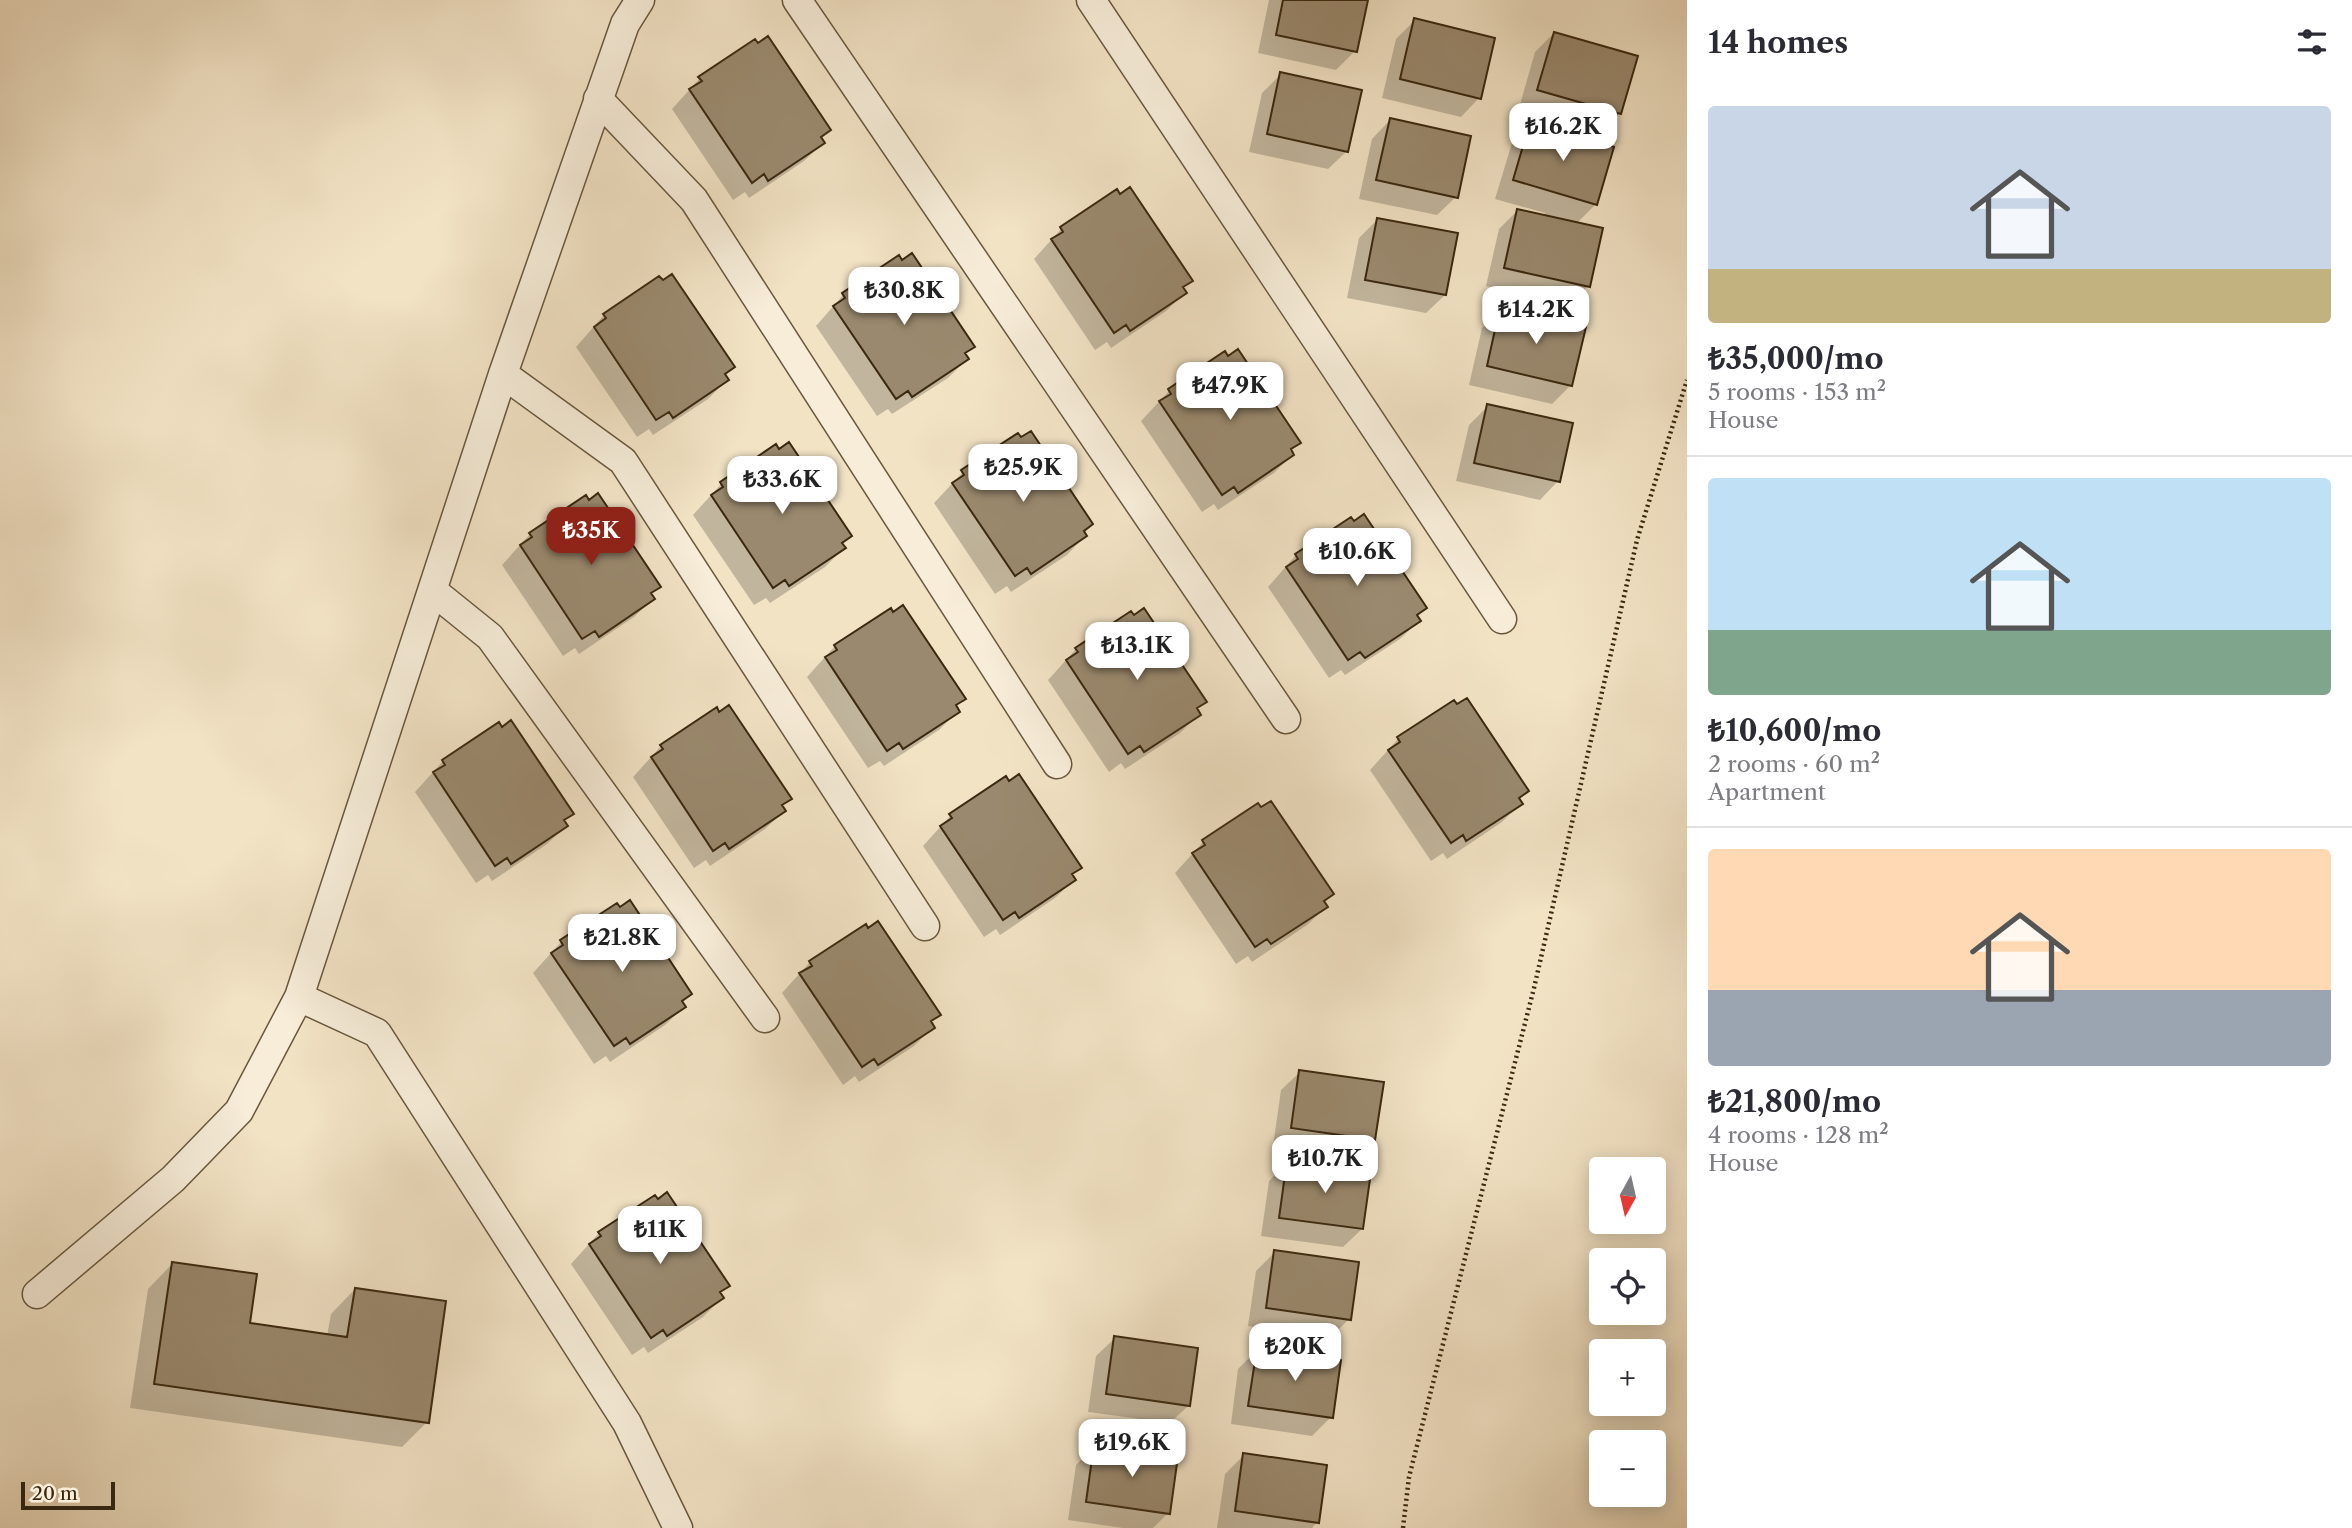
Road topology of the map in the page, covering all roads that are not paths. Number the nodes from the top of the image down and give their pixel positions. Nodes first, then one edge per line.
1 (640, 0) edge
2 (797, 0) edge
3 (1091, 0) edge
4 (598, 99) junction
5 (503, 374) junction
6 (433, 591) junction
7 (1502, 619) dead end
8 (1286, 719) dead end
9 (1057, 764) dead end
10 (925, 926) dead end
11 (299, 997) junction
12 (765, 1018) dead end
13 (37, 1294) dead end
14 (678, 1528) edge

1 - 4 street
2 - 8 street
3 - 7 street
4 - 5 street
4 - 9 street
5 - 6 street
5 - 10 street
6 - 11 street
6 - 12 street
11 - 13 street
11 - 14 street

